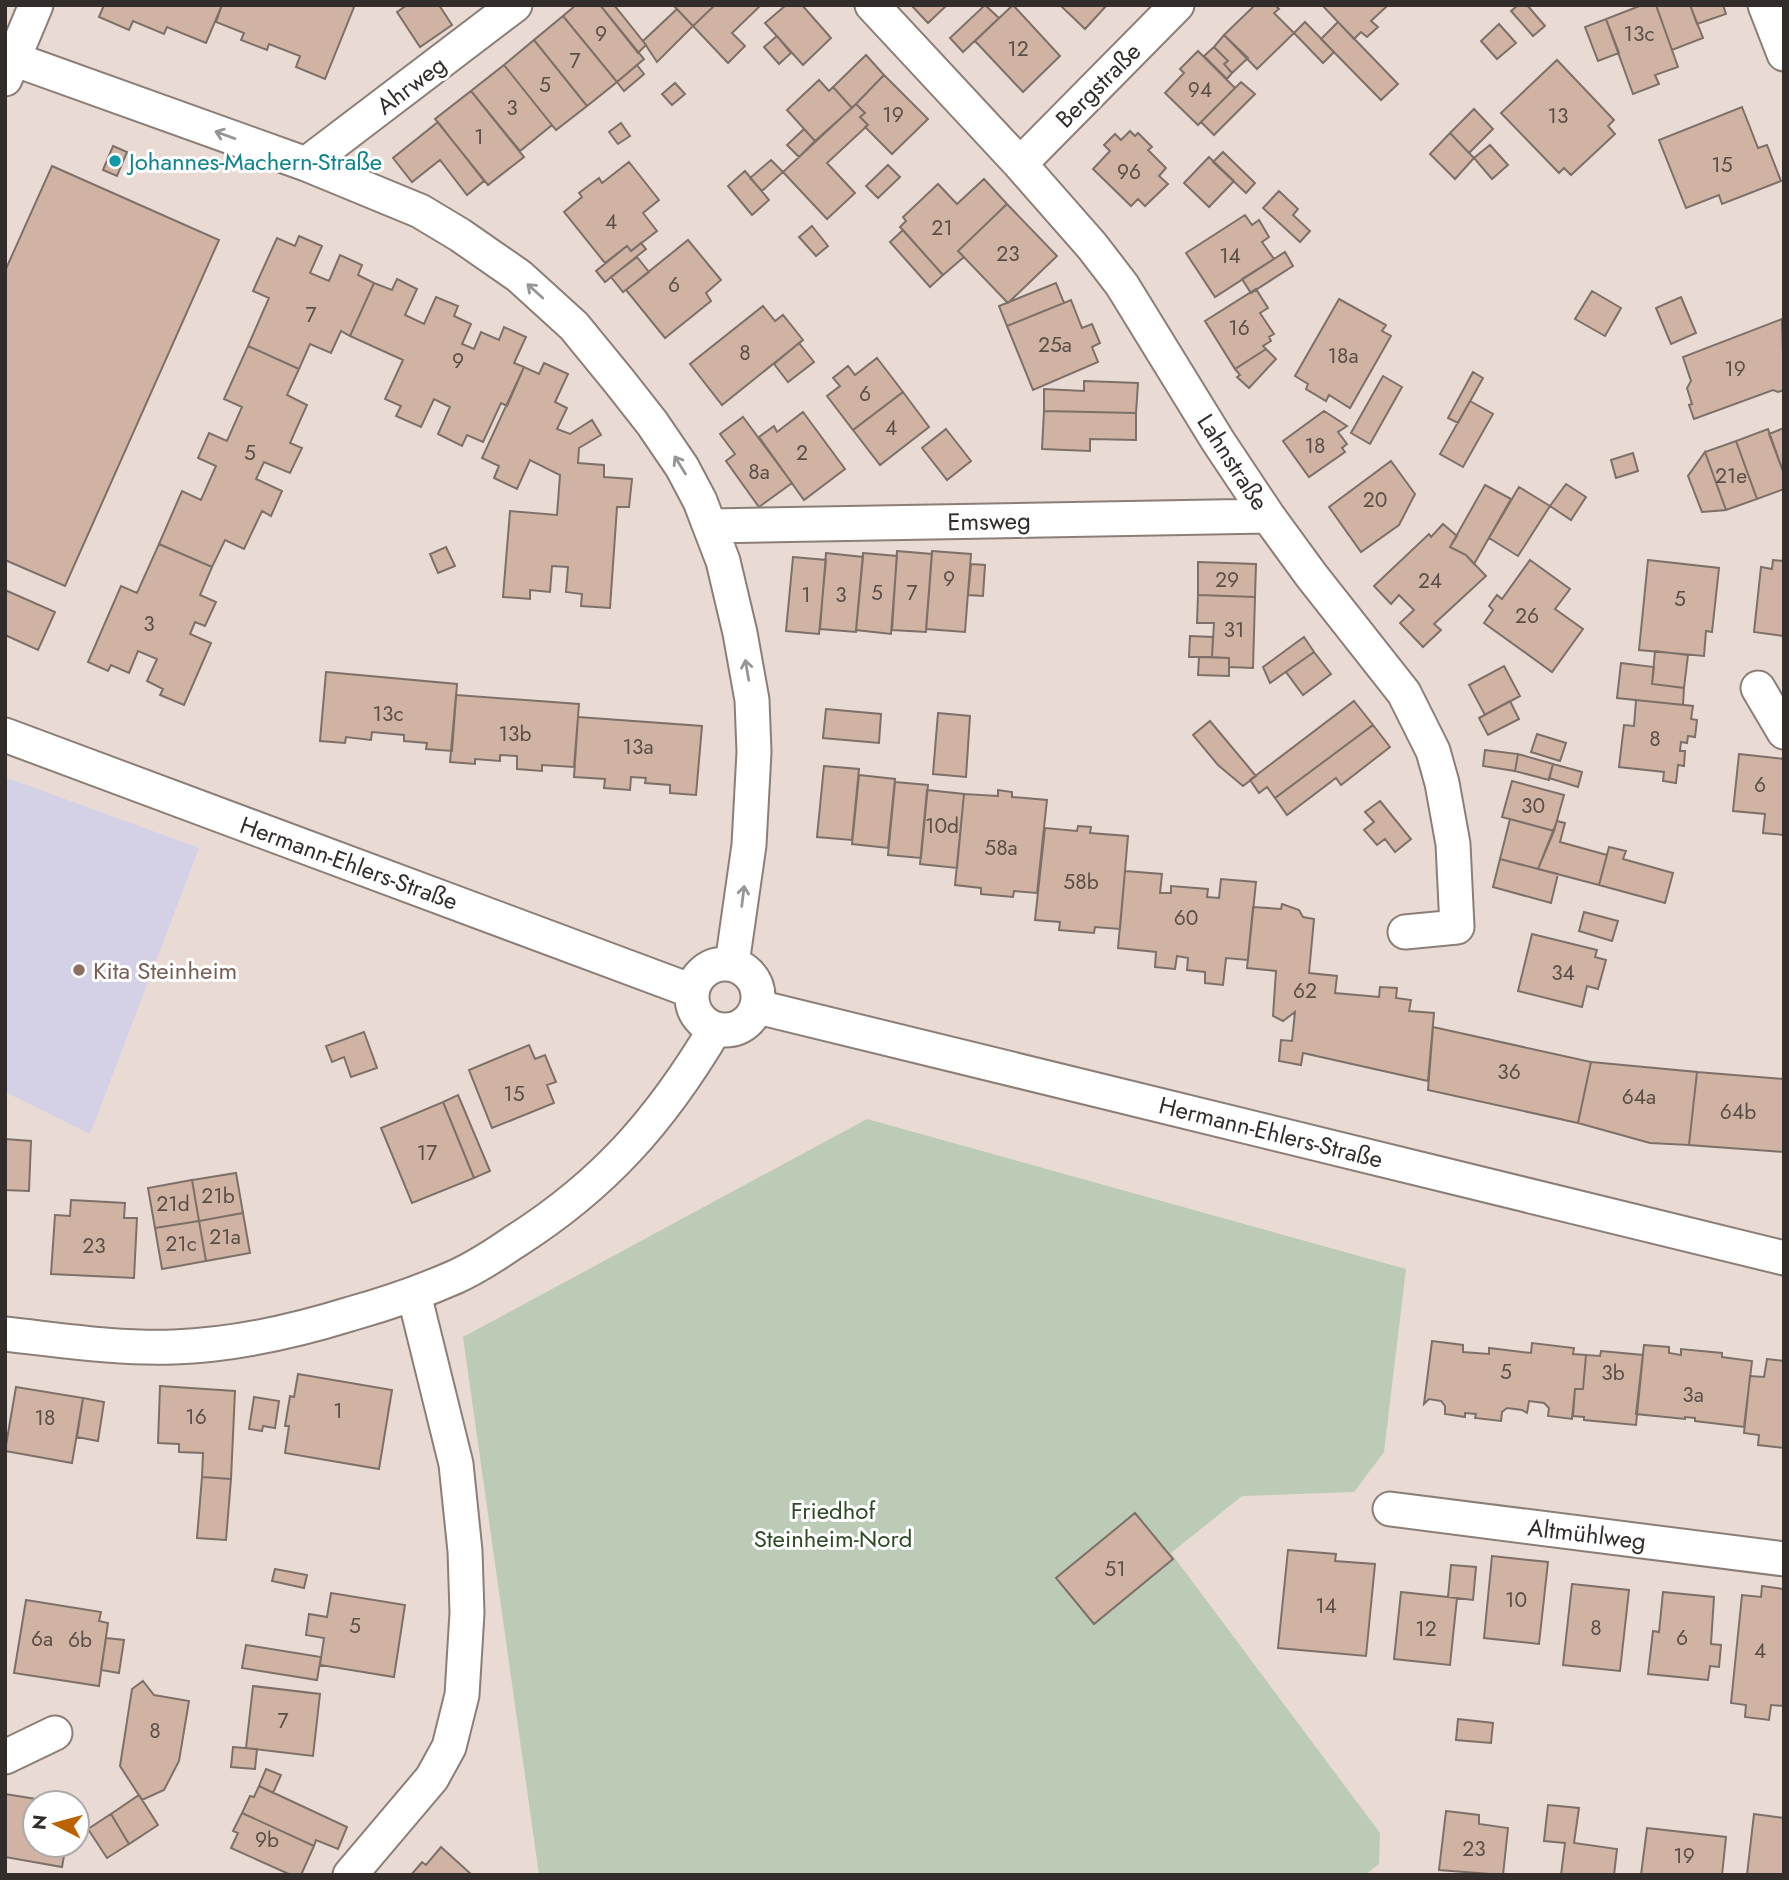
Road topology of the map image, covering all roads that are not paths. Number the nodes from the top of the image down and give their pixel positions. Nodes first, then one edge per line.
1 (36, 5) edge
2 (515, 5) edge
3 (872, 5) edge
4 (1177, 5) edge
5 (1765, 5) edge
6 (1784, 54) edge
7 (8, 65) edge
8 (306, 164) junction
9 (1020, 164) junction
10 (1268, 516) junction
11 (711, 526) junction
12 (1758, 688) dead end
13 (1784, 732) edge
14 (5, 735) edge
15 (1405, 932) dead end
16 (732, 964) junction
17 (692, 991) junction
18 (758, 1007) junction
19 (715, 1029) junction
20 (1784, 1258) edge
21 (414, 1294) junction
22 (5, 1334) edge
23 (1390, 1509) dead end
24 (1784, 1559) edge
25 (55, 1733) dead end
26 (5, 1757) edge
27 (350, 1875) edge

1 - 7 street
2 - 8 street, Ahrweg
3 - 9 street, Lahnstraße
4 - 9 street, Bergstraße
5 - 6 street
8 -> 7 street
11 -> 8 street
9 - 10 street, Lahnstraße
10 - 11 street, Emsweg
10 - 15 street, Lahnstraße
16 -> 11 street
12 - 13 street
14 - 17 street, Hermann-Ehlers-Straße
16 - 17 street
16 - 18 street
17 - 19 street
18 - 19 street
18 - 20 street, Hermann-Ehlers-Straße
19 - 21 street
21 - 22 street
21 - 27 street
23 - 24 street, Altmühlweg
25 - 26 street

